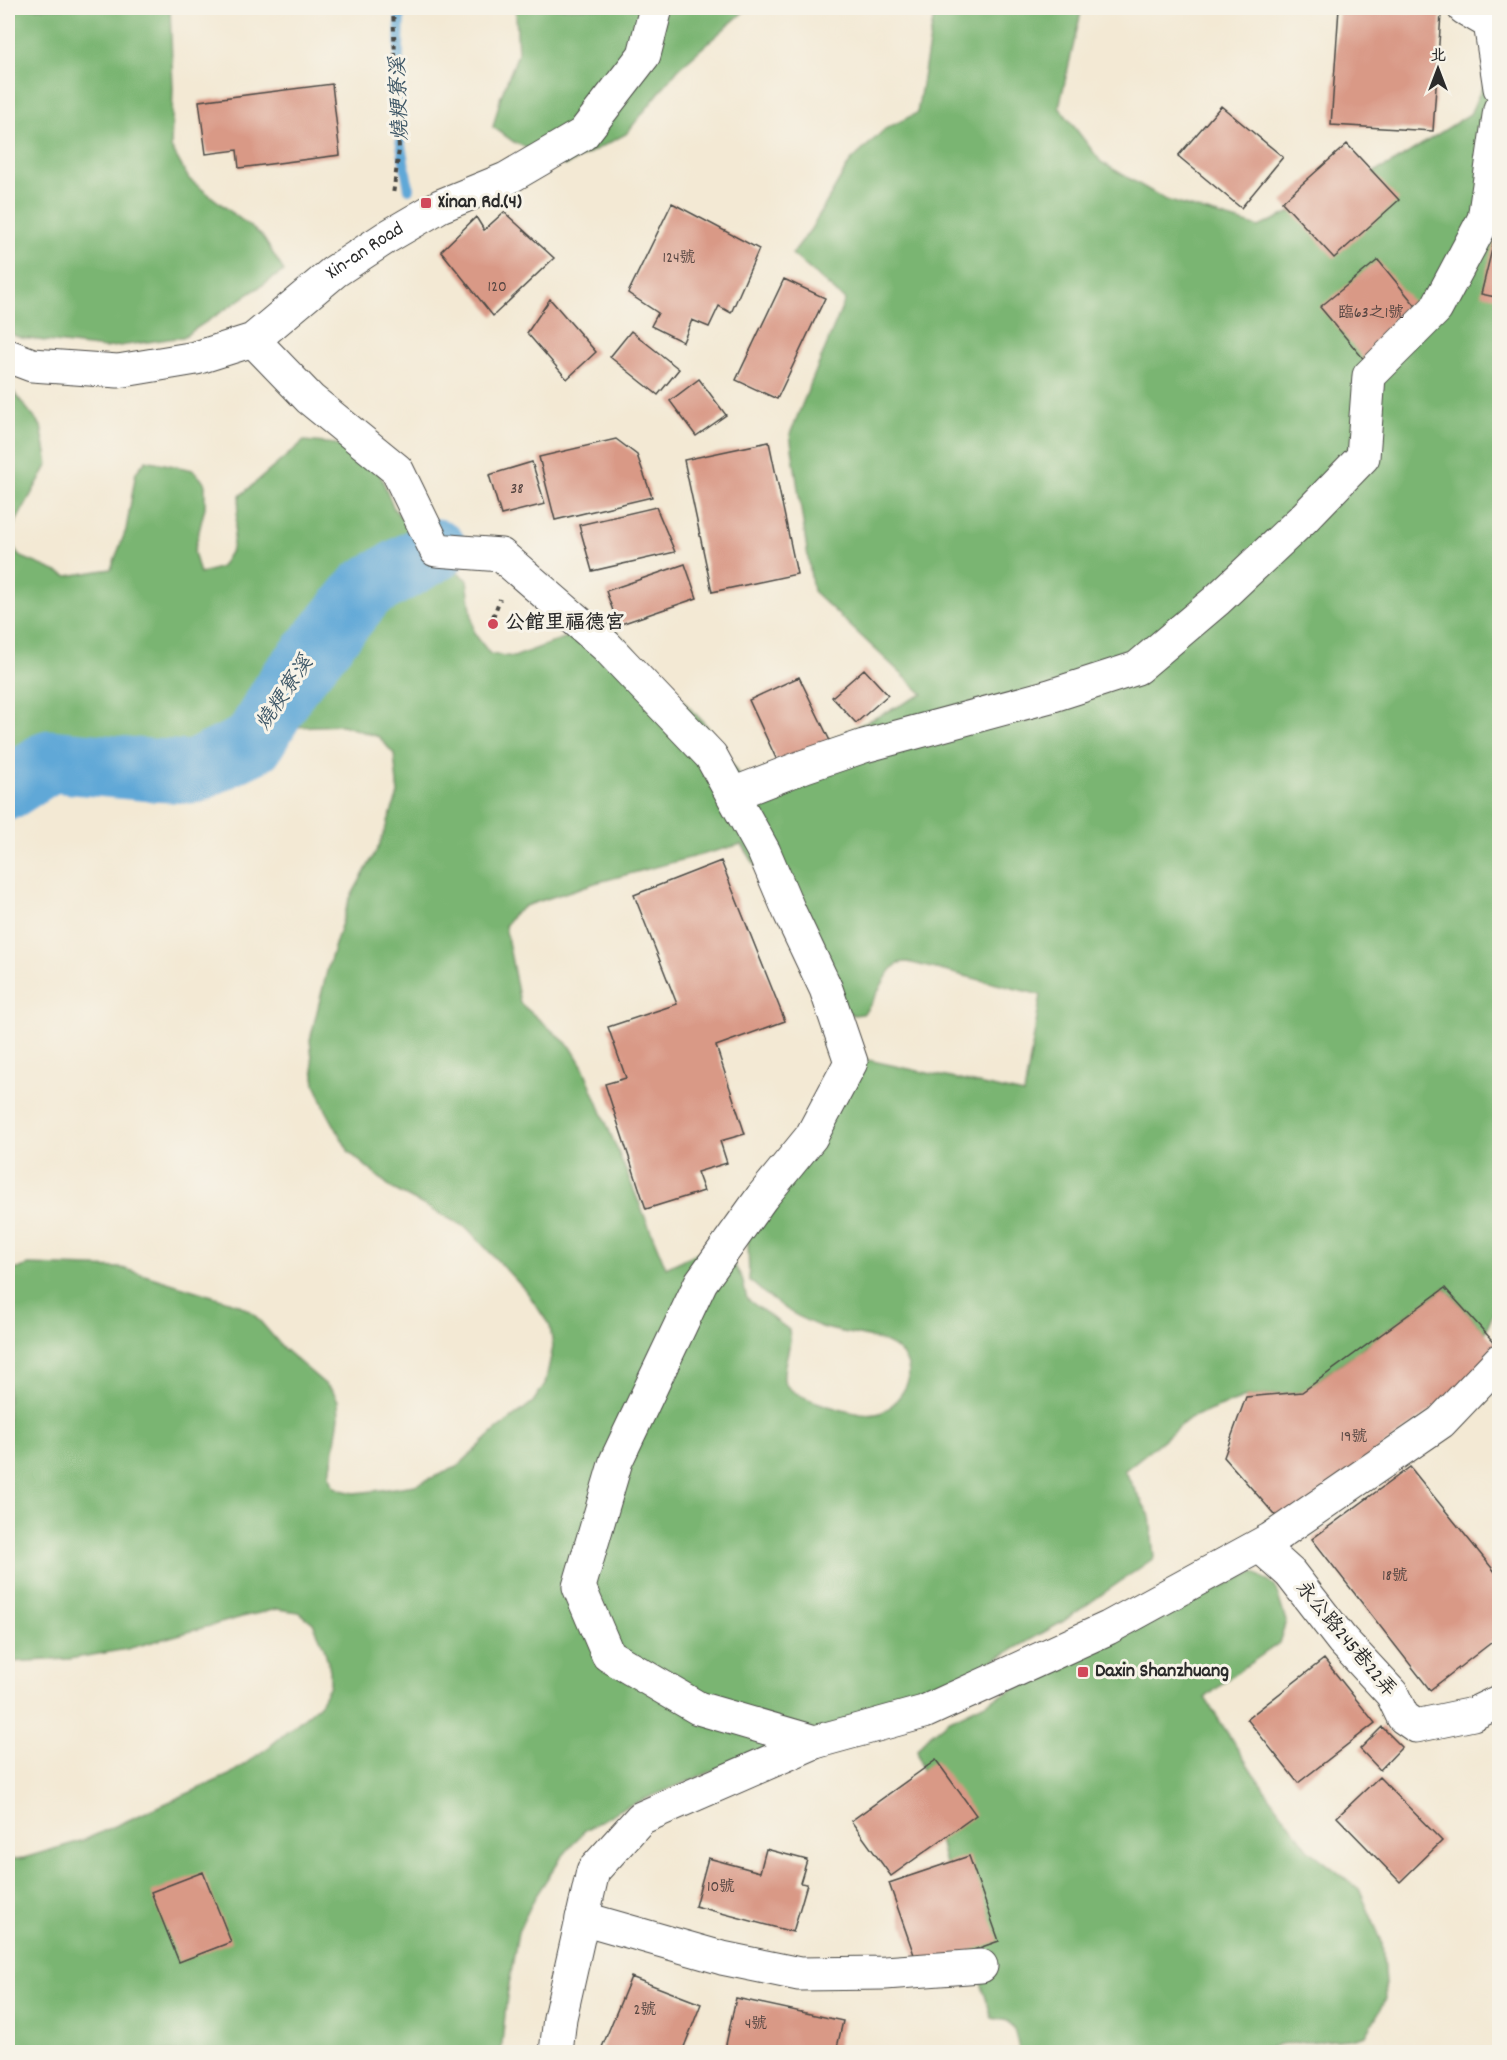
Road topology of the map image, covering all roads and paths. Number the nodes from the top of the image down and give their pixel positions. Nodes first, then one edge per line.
1 (393, 8) edge
2 (656, 8) edge
3 (1464, 8) edge
4 (1500, 88) edge
5 (1500, 109) edge
6 (387, 237) junction
7 (253, 340) junction
8 (8, 356) edge
9 (733, 794) junction
10 (1500, 1360) edge
11 (1260, 1546) junction
12 (1500, 1701) edge
13 (815, 1742) junction
14 (582, 1918) junction
15 (981, 1966) dead end
16 (556, 2052) edge

1 - 6 path
2 - 6 street, Xin-an Road
3 - 4 street
5 - 9 street
6 - 7 street, Xin-an Road
7 - 8 street, Xin-an Road
7 - 9 street
9 - 13 street
10 - 11 street
11 - 12 street, 永公路245巷22弄
11 - 13 street
13 - 14 street
14 - 15 street
14 - 16 street

